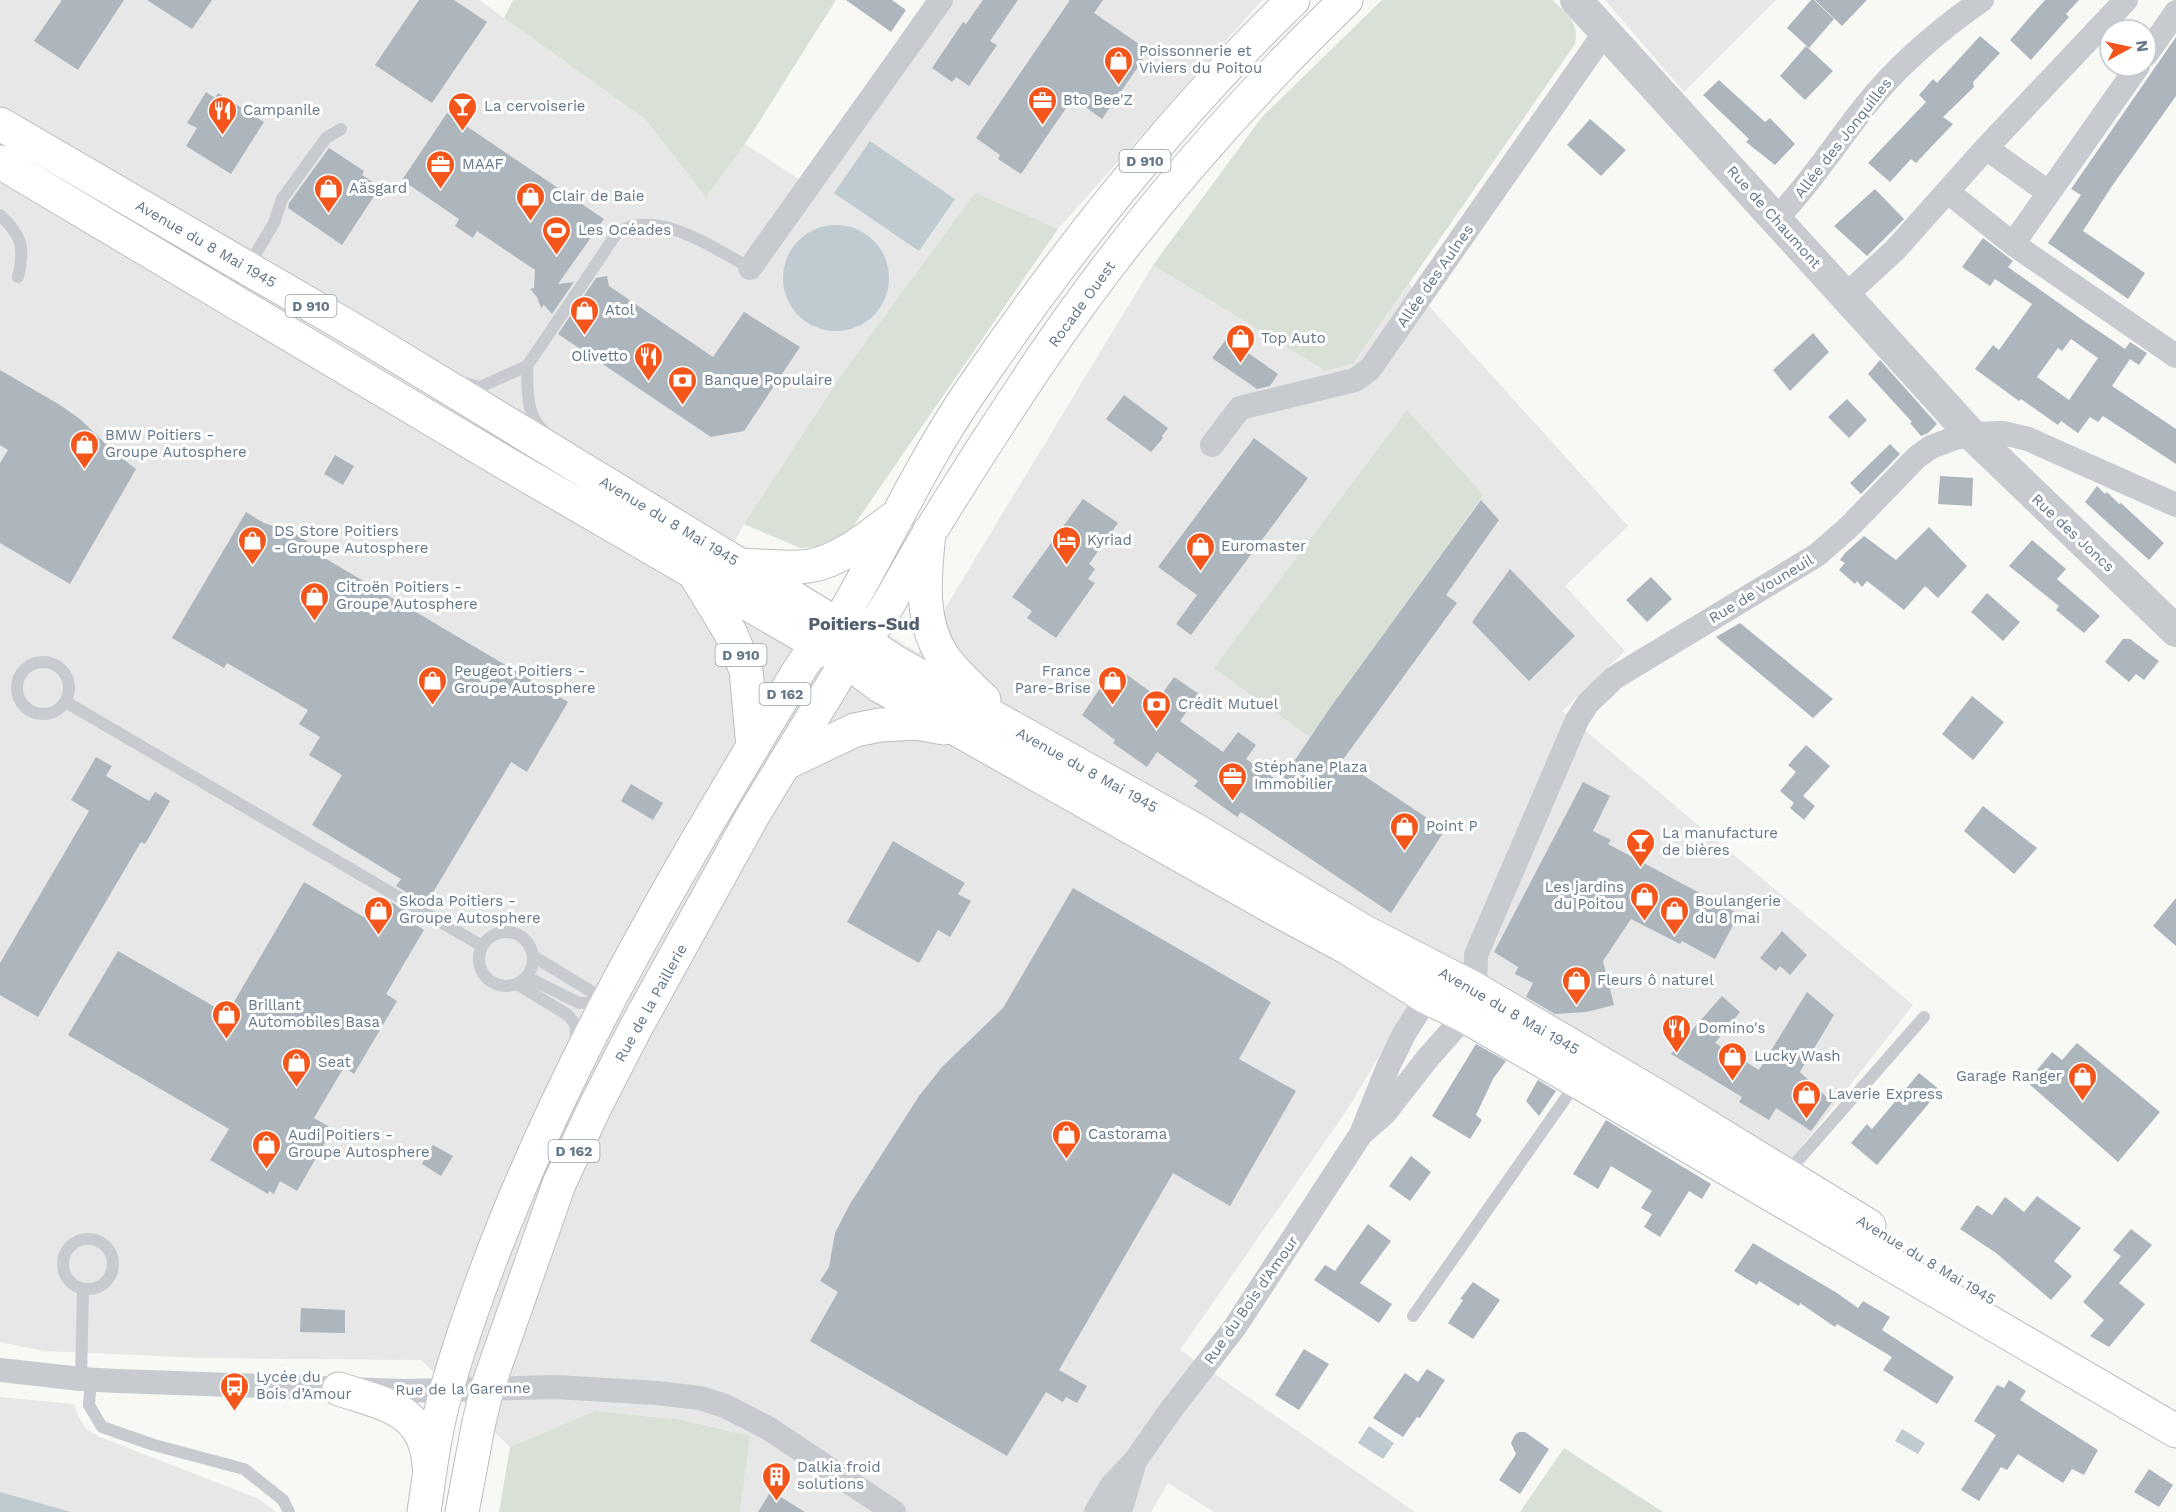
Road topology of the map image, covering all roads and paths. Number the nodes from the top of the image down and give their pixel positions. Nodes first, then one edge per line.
1 (941, 0) edge
2 (1293, 0) edge
3 (1346, 0) edge
4 (1576, 0) edge
5 (2126, 0) edge
6 (1967, 4) edge
7 (2176, 12) edge
8 (1605, 32) junction
9 (2158, 37) edge
10 (2130, 78) edge
11 (0, 124) edge
12 (341, 129) dead end
13 (1986, 148) junction
14 (0, 162) edge
15 (1948, 192) junction
16 (2049, 193) junction
17 (0, 215) edge
18 (1775, 220) junction
19 (2013, 244) junction
20 (750, 268) joint
21 (18, 277) dead end
22 (238, 283) junction
23 (1845, 296) junction
24 (364, 336) junction
25 (2176, 356) edge
26 (527, 366) junction
27 (1971, 434) junction
28 (1212, 445) dead end
29 (619, 492) junction
30 (2176, 505) edge
31 (900, 514) junction
32 (929, 532) junction
33 (742, 565) junction
34 (695, 574) junction
35 (2176, 631) edge
36 (843, 644) junction
37 (66, 702) junction
38 (1013, 729) junction
39 (962, 732) junction
40 (753, 747) junction
41 (784, 764) junction
42 (482, 946) junction
43 (1476, 955) junction
44 (533, 956) junction
45 (521, 981) junction
46 (1435, 985) junction
47 (608, 1002) junction
48 (1470, 1003) junction
49 (650, 1004) junction
50 (1924, 1017) dead end
51 (577, 1062) junction
52 (1577, 1081) junction
53 (594, 1109) junction
54 (1361, 1134) junction
55 (1785, 1175) junction
56 (84, 1289) junction
57 (1413, 1316) dead end
58 (0, 1370) edge
59 (86, 1379) junction
60 (339, 1389) junction
61 (487, 1389) junction
62 (446, 1390) junction
63 (2176, 1411) edge
64 (2176, 1431) edge
65 (1135, 1461) junction
66 (430, 1474) junction
67 (289, 1512) edge
68 (424, 1512) edge
69 (462, 1512) edge
70 (894, 1512) edge
71 (1096, 1512) edge
72 (1120, 1512) edge

1 - 20 street
2 - 31 main road, D 910
3 - 32 main road, Rocade Ouest / D 910
4 - 8 street, Rue de Chaumont
5 - 13 street
6 - 18 street, Allée des Jonquilles
7 - 9 street
8 - 18 street, Rue de Chaumont
8 - 28 street, Allée des Aulnes
10 - 16 street
11 - 22 main road, Avenue du 8 Mai 1945 / D 910
12 - 22 lane
13 - 15 street
13 - 16 street
14 - 22 main road, Avenue du 8 Mai 1945 / D 910
15 - 19 street
15 - 23 street
16 - 19 street
17 - 21 lane
18 - 23 street, Rue de Chaumont
19 - 25 street
20 - 26 lane
22 - 24 main road, Avenue du 8 Mai 1945 / D 910
22 - 34 main road, Avenue du 8 Mai 1945 / D 910
23 - 27 street, Rue de Chaumont
24 - 26 lane
24 - 29 main road, Avenue du 8 Mai 1945 / D 910
26 - 29 lane
27 - 30 street, Rue de Vouneuil
27 - 35 street, Rue des Joncs
27 - 43 street, Rue de Vouneuil
29 - 33 main road, Avenue du 8 Mai 1945 / D 910
31 - 33 main road, D 910
31 - 36 main road, D 910
32 - 36 main road, Rocade Ouest / D 910
32 - 38 main road
33 - 36 main road, Avenue du 8 Mai 1945 / D 910
34 - 36 main road, Avenue du 8 Mai 1945 / D 910
34 - 40 main road, D 910
36 - 38 main road, Avenue du 8 Mai 1945
36 - 39 main road, Avenue du 8 Mai 1945
36 - 40 main road, D 162
36 - 41 main road, Rue de la Paillerie / D 162
37 - 37 lane
37 - 42 lane
38 - 46 main road, Avenue du 8 Mai 1945
39 - 41 main road
39 - 46 main road, Avenue du 8 Mai 1945
40 - 47 main road, D 162
41 - 49 main road, Rue de la Paillerie / D 162
42 - 44 lane
42 - 45 lane
43 - 46 street
43 - 48 street, Rue de Vouneuil
44 - 45 lane
44 - 47 lane
45 - 47 lane
45 - 51 lane
46 - 48 main road, Avenue du 8 Mai 1945
46 - 54 street, Rue du Bois d'Amour
47 - 49 main road
47 - 51 main road, D 162
47 - 53 main road
48 - 52 main road, Avenue du 8 Mai 1945
48 - 54 street, Rue du Bois d'Amour
48 - 55 main road, Avenue du 8 Mai 1945
49 - 53 main road, Rue de la Paillerie / D 162
50 - 55 lane
51 - 62 main road, D 162
52 - 57 lane
52 - 64 main road, Avenue du 8 Mai 1945
53 - 61 main road, Rue de la Paillerie / D 162
54 - 65 street, Rue du Bois d'Amour
55 - 63 main road, Avenue du 8 Mai 1945
56 - 56 lane
56 - 59 lane
58 - 59 street, Rue de la Garenne
59 - 60 street, Rue de la Garenne
59 - 67 lane
60 - 62 street, Rue de la Garenne
60 - 66 main road
61 - 62 street, Rue de la Garenne
61 - 69 main road, D 162
61 - 70 street, Rue de la Garenne
62 - 66 main road, D 162
65 - 71 street, Rue du Bois d'Amour
65 - 72 street, Rue du Bois d'Amour
66 - 68 main road, D 162

